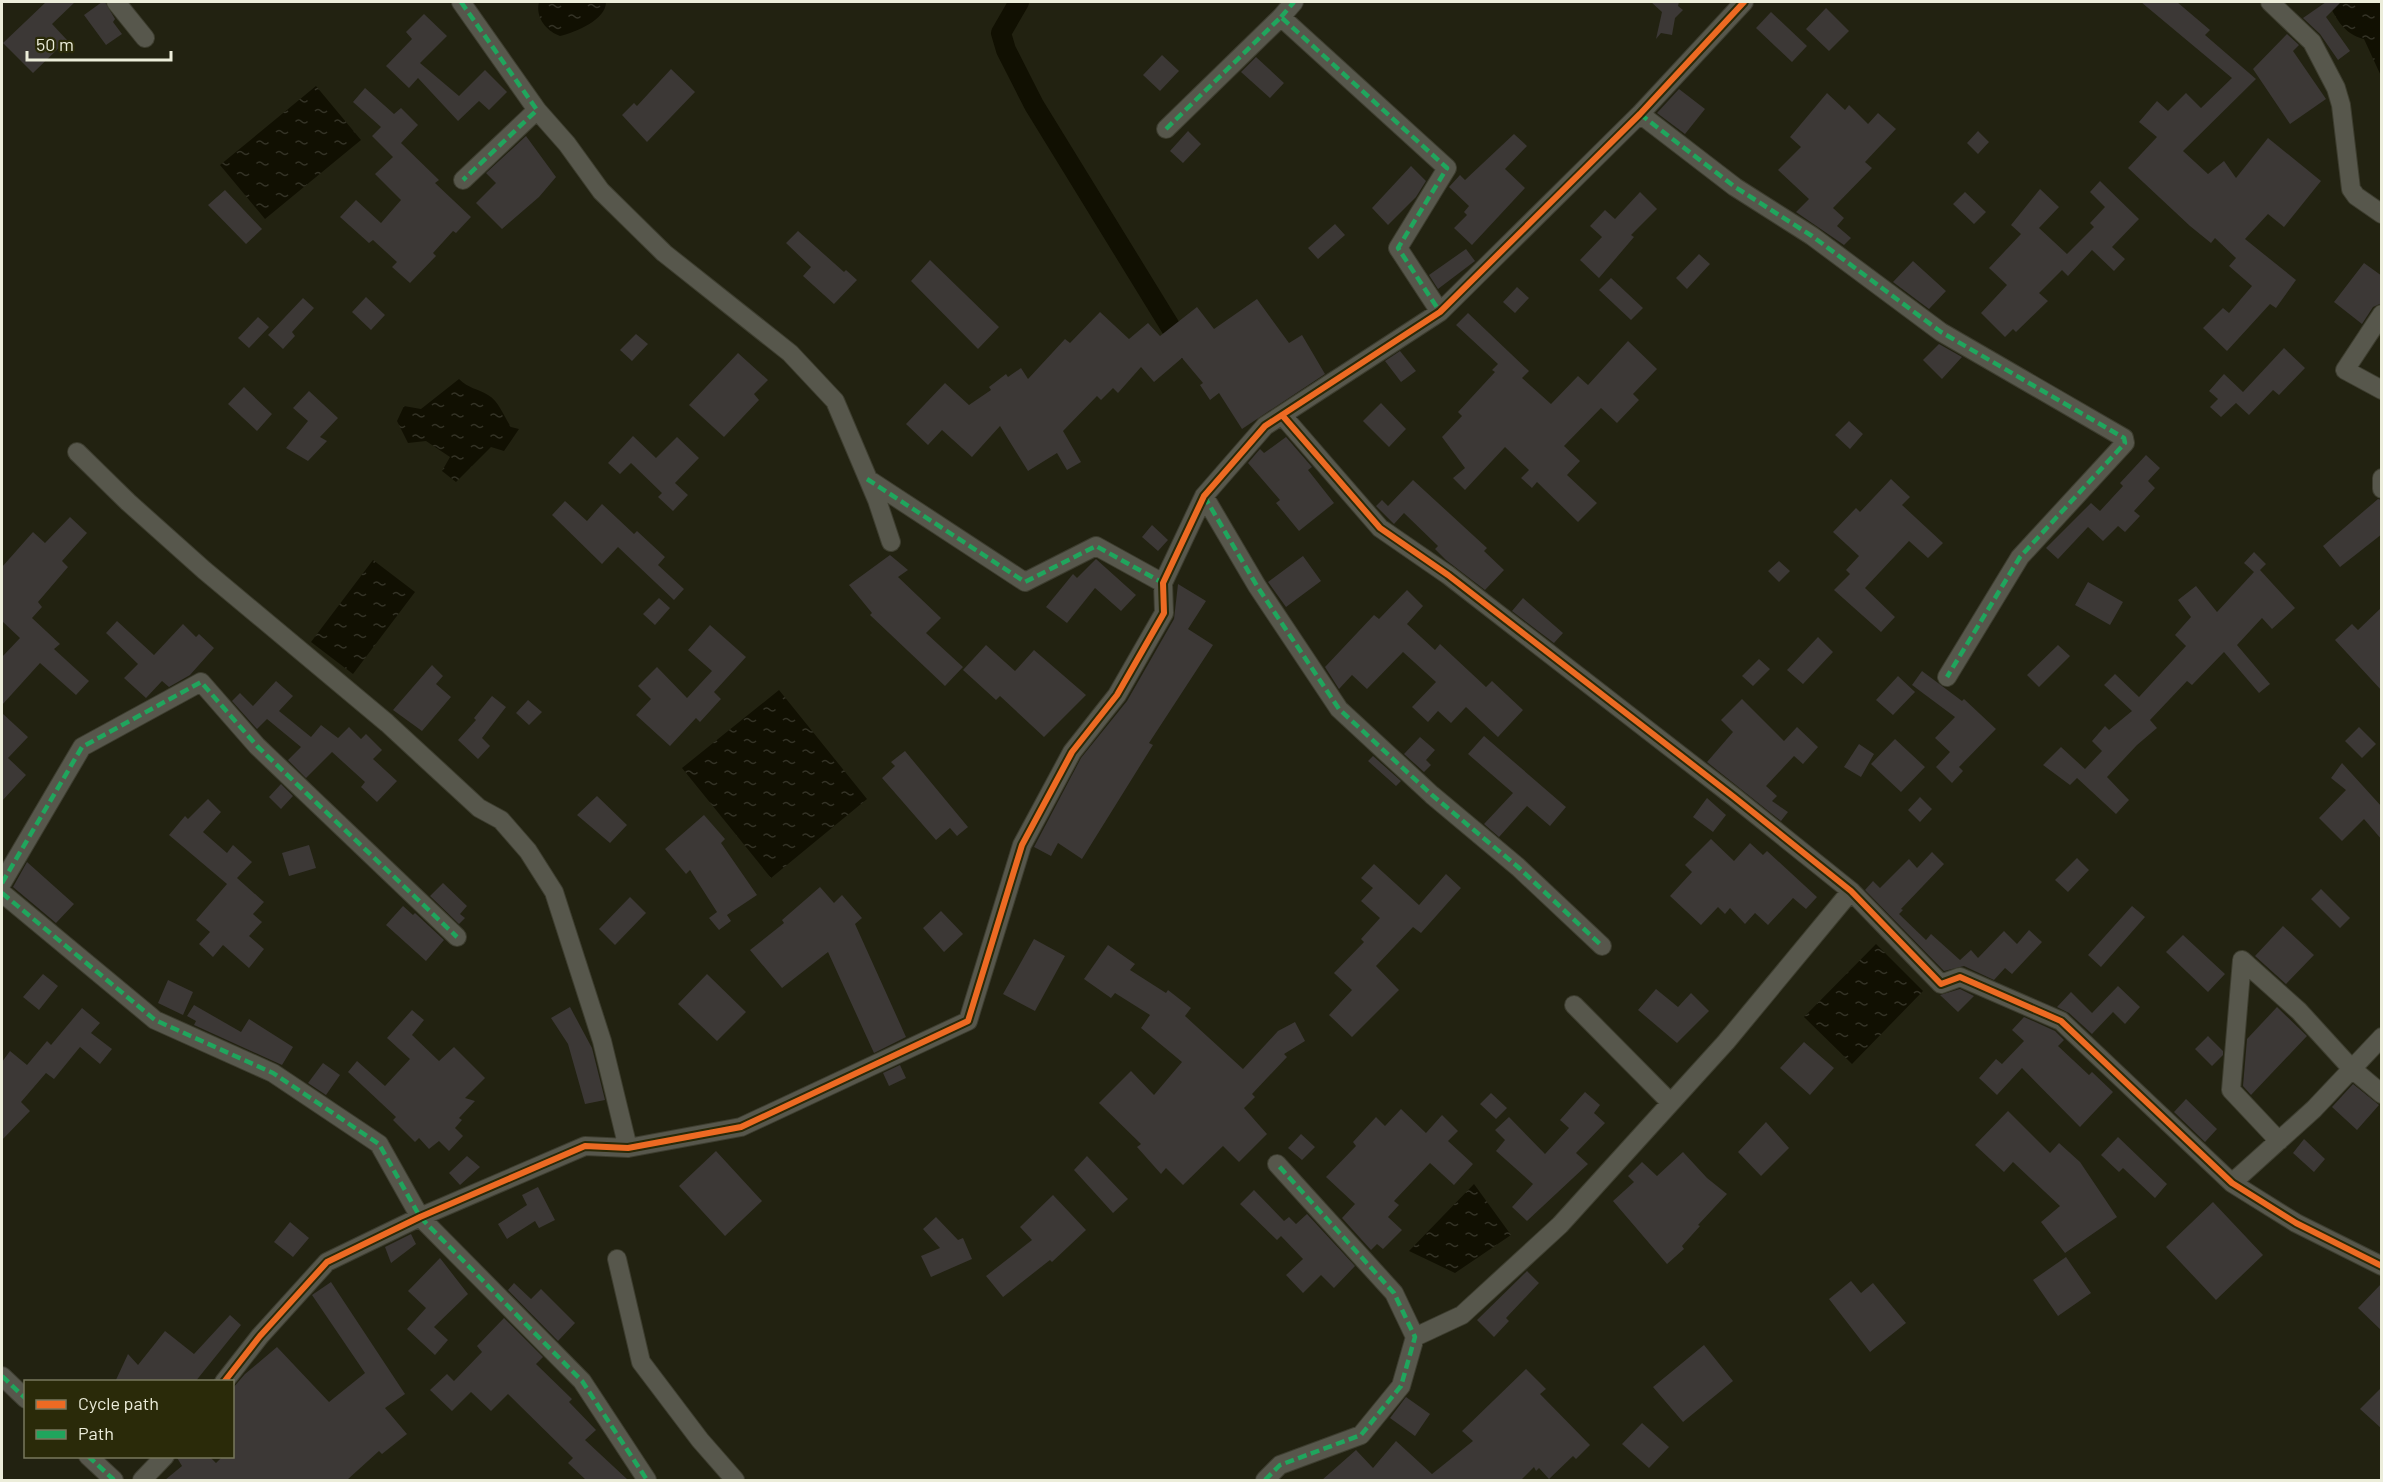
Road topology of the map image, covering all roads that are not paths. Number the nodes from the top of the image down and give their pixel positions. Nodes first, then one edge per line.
1 (116, 2) edge
2 (461, 2) edge
3 (1294, 2) edge
4 (1744, 2) edge
5 (2270, 2) edge
6 (1281, 16) junction
7 (145, 38) dead end
8 (537, 110) junction
9 (1640, 114) junction
10 (1166, 129) dead end
11 (463, 180) dead end
12 (2382, 214) edge
13 (1440, 312) junction
14 (2382, 314) edge
15 (2382, 390) edge
16 (1282, 415) junction
17 (77, 452) dead end
18 (2382, 478) edge
19 (867, 479) junction
20 (2382, 489) edge
21 (1204, 496) junction
22 (891, 542) dead end
23 (1163, 583) junction
24 (1947, 677) dead end
25 (2, 883) edge
26 (1851, 891) junction
27 (2, 893) edge
28 (457, 937) dead end
29 (1602, 946) dead end
30 (1574, 1005) dead end
31 (2382, 1037) edge
32 (2351, 1068) junction
33 (2382, 1094) edge
34 (1671, 1102) junction
35 (2279, 1141) junction
36 (628, 1148) junction
37 (1277, 1164) dead end
38 (2232, 1183) junction
39 (420, 1217) junction
40 (617, 1259) dead end
41 (2382, 1266) edge
42 (1415, 1337) junction
43 (2, 1376) edge
44 (226, 1380) edge
45 (24, 1397) edge
46 (90, 1458) edge
47 (163, 1458) edge
48 (114, 1480) edge
49 (142, 1480) edge
50 (647, 1480) edge
51 (735, 1480) edge
52 (1265, 1480) edge

1 - 7 street
2 - 8 street
3 - 6 street
4 - 9 street
5 - 12 street
6 - 10 street
6 - 13 street
8 - 11 street
8 - 19 street
9 - 13 street
9 - 24 street
13 - 16 street
14 - 15 street
16 - 21 street
16 - 26 street
17 - 36 street
18 - 20 street
19 - 22 street
19 - 23 street
21 - 23 street
21 - 29 street
23 - 36 street
25 - 28 street
26 - 34 street
26 - 38 street
27 - 39 street
30 - 34 street
31 - 32 street
32 - 33 street
32 - 35 street
32 - 35 street
34 - 42 street
35 - 38 street
36 - 39 street
37 - 42 street
38 - 41 street
39 - 44 street
39 - 50 street
40 - 51 street
42 - 52 street
43 - 45 street
46 - 48 street
47 - 49 street

